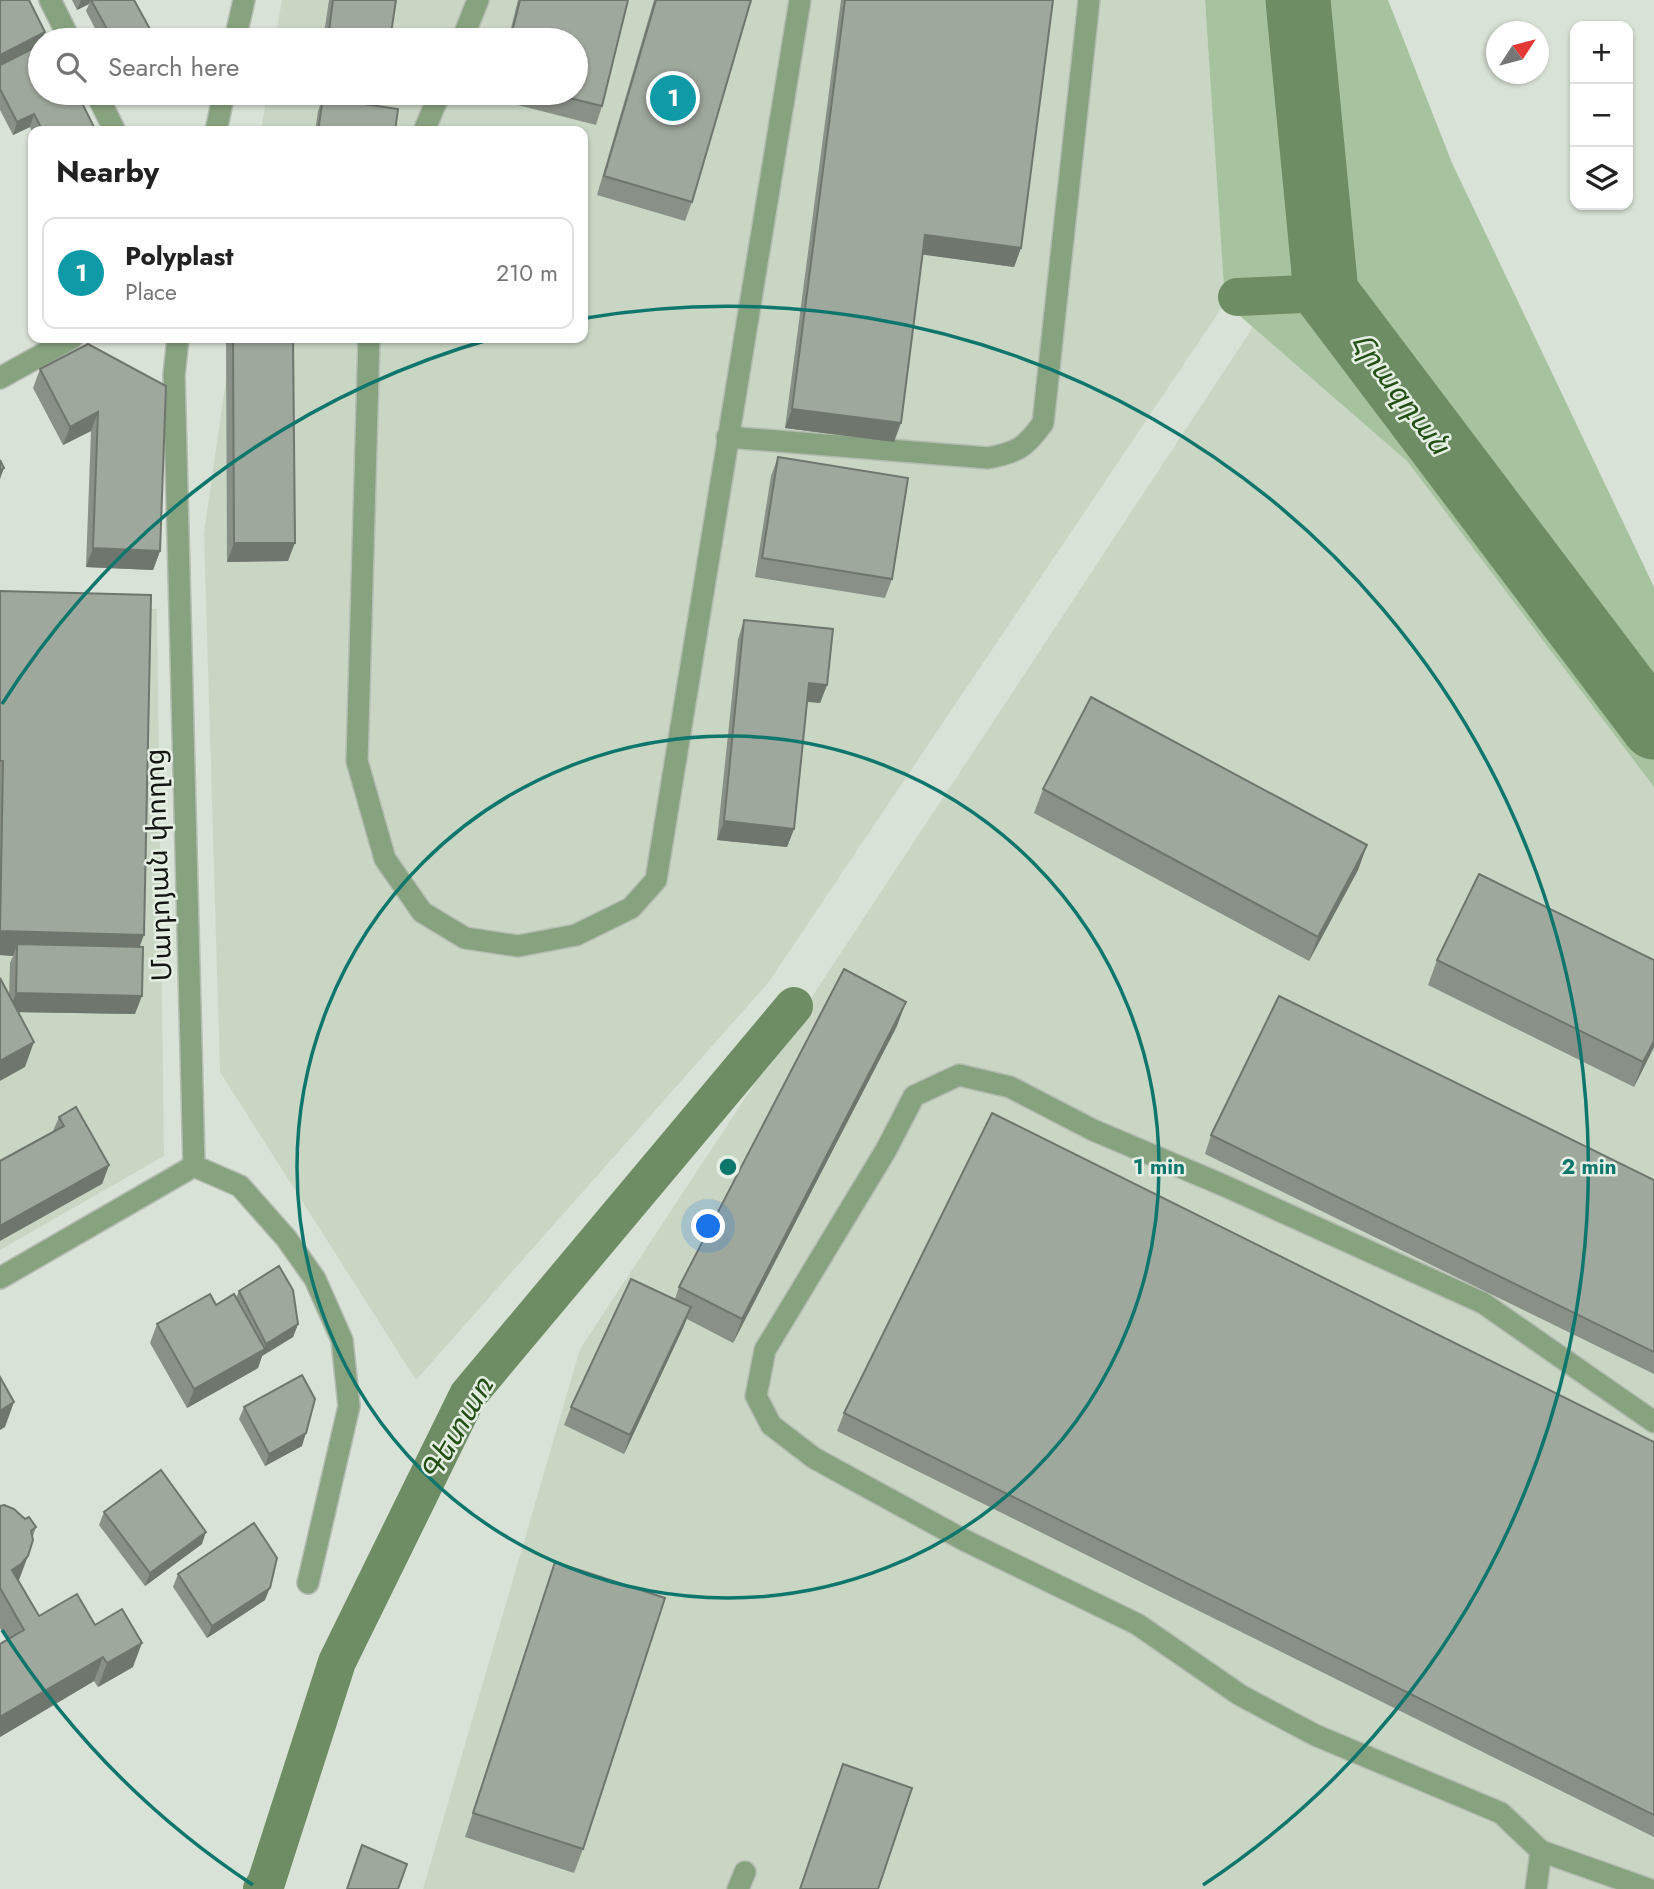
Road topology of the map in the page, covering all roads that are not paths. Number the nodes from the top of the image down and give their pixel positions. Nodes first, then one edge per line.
1 (50, 0) edge
2 (244, 0) edge
3 (478, 0) edge
4 (800, 0) edge
5 (1090, 0) edge
6 (64, 28) edge
7 (238, 28) edge
8 (467, 28) edge
9 (102, 105) edge
10 (222, 105) edge
11 (435, 105) edge
12 (112, 126) edge
13 (217, 126) edge
14 (426, 126) edge
15 (63, 343) edge
16 (177, 343) edge
17 (369, 343) edge
18 (0, 377) edge
19 (727, 437) junction
20 (194, 1166) junction
21 (0, 1278) edge
22 (1654, 1422) edge
23 (308, 1583) dead end
24 (1541, 1851) junction
25 (1536, 1889) edge
26 (1648, 1889) edge

1 - 6 street
2 - 7 street
3 - 8 street
4 - 19 street
5 - 19 street
9 - 12 street
10 - 13 street
11 - 14 street
15 - 18 street
16 - 20 street, Մադոյան փողոց
17 - 19 street
20 - 21 street
20 - 23 street
22 - 24 street
24 - 25 street
24 - 26 street

